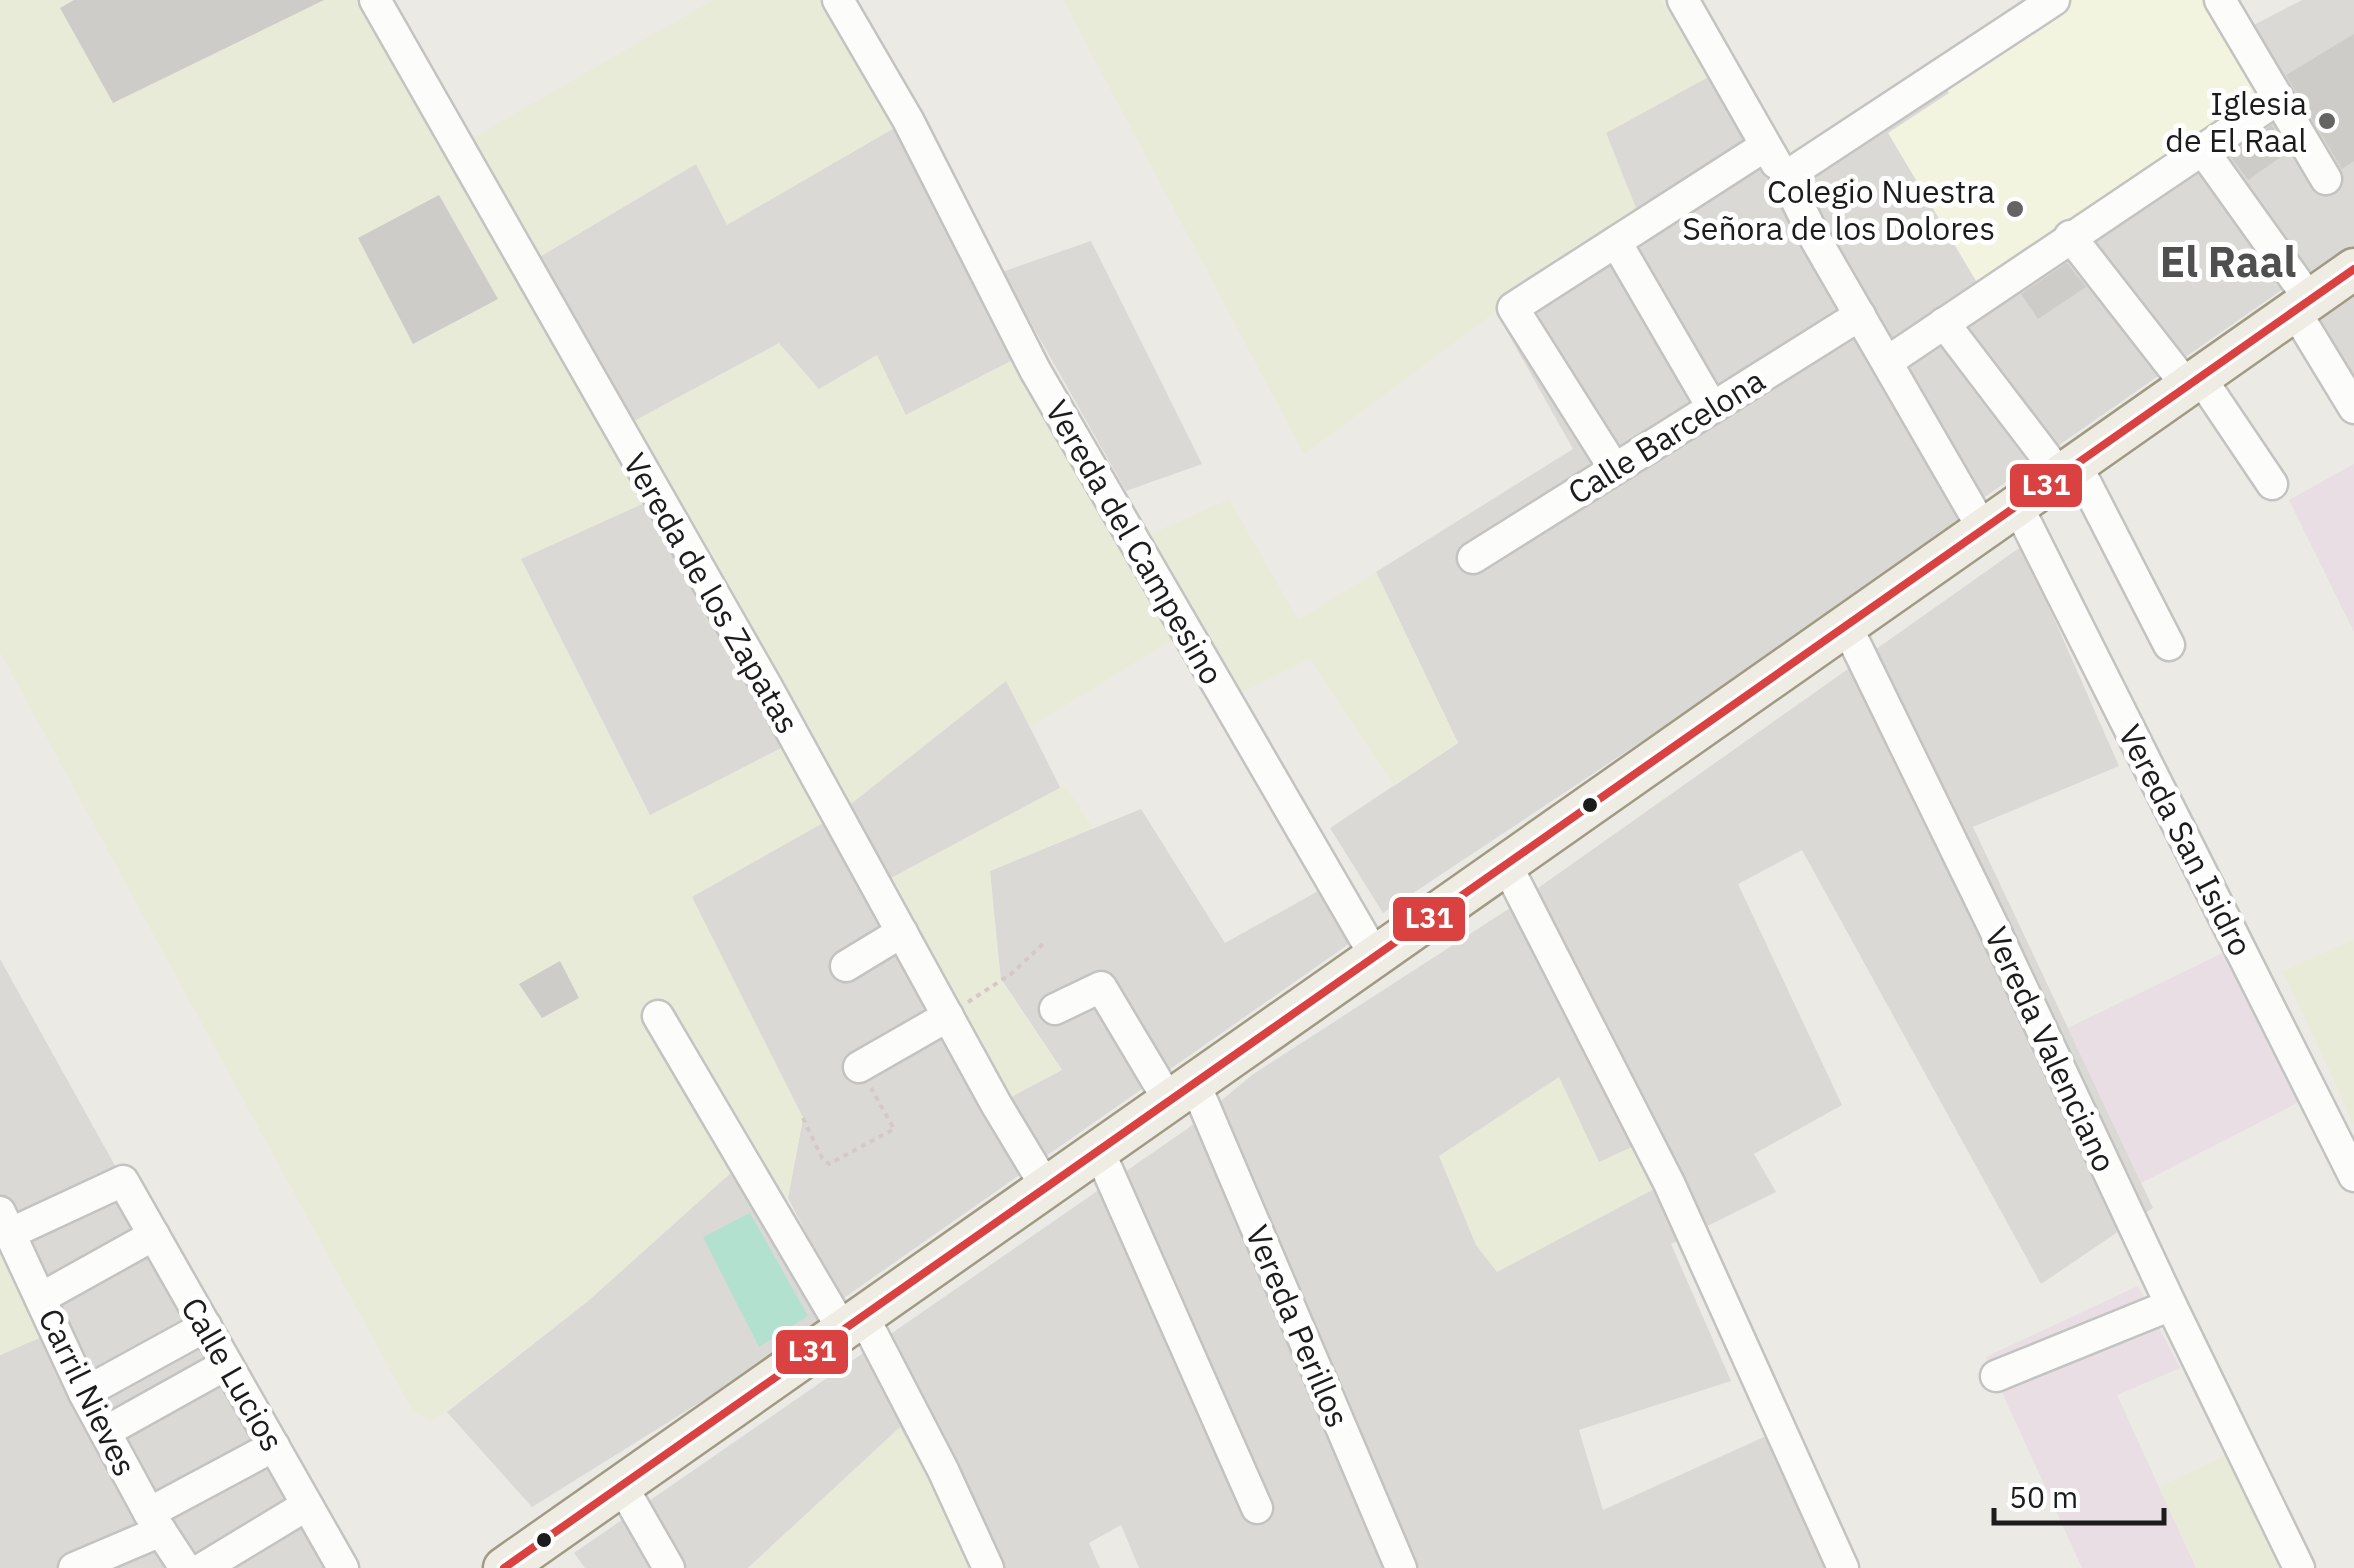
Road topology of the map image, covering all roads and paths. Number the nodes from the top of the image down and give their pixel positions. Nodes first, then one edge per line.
1 (375, 0) edge
2 (838, 0) edge
3 (1683, 0) edge
4 (2054, 0) edge
5 (2220, 0) edge
6 (2278, 99) junction
7 (1765, 146) junction
8 (2202, 149) junction
9 (1786, 178) junction
10 (2326, 178) dead end
11 (2070, 236) junction
12 (1616, 242) junction
13 (2354, 270) edge
14 (2303, 305) junction
15 (1860, 316) junction
16 (1944, 322) junction
17 (1887, 362) junction
18 (2194, 382) junction
19 (1712, 407) junction
20 (2354, 408) edge
21 (1614, 468) junction
22 (2068, 469) junction
23 (2272, 484) dead end
24 (2017, 505) junction
25 (1983, 529) junction
26 (1473, 558) dead end
27 (1846, 625) junction
28 (2169, 645) dead end
29 (1507, 866) junction
30 (902, 932) junction
31 (1046, 941) dead end
32 (1375, 956) junction
33 (846, 966) dead end
34 (1055, 1009) dead end
35 (658, 1016) dead end
36 (948, 1016) junction
37 (858, 1067) joint
38 (1182, 1092) junction
39 (803, 1118) dead end
40 (1098, 1152) junction
41 (2354, 1176) edge
42 (1046, 1188) junction
43 (6, 1222) edge
44 (154, 1235) junction
45 (42, 1298) junction
46 (2171, 1305) junction
47 (853, 1323) junction
48 (206, 1326) junction
49 (227, 1364) junction
50 (1996, 1376) dead end
51 (84, 1393) junction
52 (105, 1432) junction
53 (274, 1446) junction
54 (622, 1486) junction
55 (307, 1505) junction
56 (1256, 1508) dead end
57 (155, 1522) junction
58 (340, 1567) edge
59 (74, 1568) edge
60 (185, 1568) edge
61 (202, 1568) edge
62 (504, 1568) edge
63 (670, 1568) edge
64 (988, 1568) edge
65 (1401, 1568) edge
66 (1844, 1568) edge
67 (2299, 1568) edge

1 - 30 street, Vereda de los Zapatas
2 - 32 street, Vereda del Campesino
3 - 7 street
4 - 9 street
5 - 6 street
6 - 8 street
6 - 10 street
7 - 9 street
7 - 12 street
8 - 11 street
8 - 14 street
9 - 15 street
11 - 16 street
11 - 18 street
12 - 19 street
12 - 21 street
13 - 14 main road
14 - 18 main road
14 - 20 street
15 - 17 street
15 - 19 street, Calle Barcelona
16 - 17 street
16 - 22 street
17 - 25 street
18 - 22 main road
18 - 23 street
19 - 21 street, Calle Barcelona
21 - 26 street, Calle Barcelona
22 - 24 main road
22 - 28 street
24 - 25 main road
24 - 41 street, Vereda San Isidro
25 - 27 main road
27 - 29 main road
27 - 46 street, Vereda Valenciano
29 - 32 main road
29 - 66 street
30 - 33 street
30 - 36 street, Vereda de los Zapatas
31 - 36 path
32 - 38 main road
34 - 38 street, Vereda Perillos
35 - 47 street
36 - 37 street
36 - 42 street, Vereda de los Zapatas
37 - 39 path
38 - 40 main road
38 - 65 street, Vereda Perillos
40 - 42 main road
40 - 56 street
42 - 47 main road
43 - 44 street, Calle Lucios
43 - 45 street, Carril Nieves
44 - 45 street
44 - 48 street, Calle Lucios
45 - 51 street, Carril Nieves
46 - 50 street
46 - 67 street, Vereda Valenciano
47 - 54 main road
47 - 64 street
48 - 49 street, Calle Lucios
48 - 51 street
49 - 52 street
49 - 53 street, Calle Lucios
51 - 52 street, Carril Nieves
52 - 57 street, Carril Nieves
53 - 55 street, Calle Lucios
53 - 57 street
54 - 62 main road
54 - 63 street
55 - 58 street, Calle Lucios
55 - 61 street
57 - 59 street
57 - 60 street, Carril Nieves

